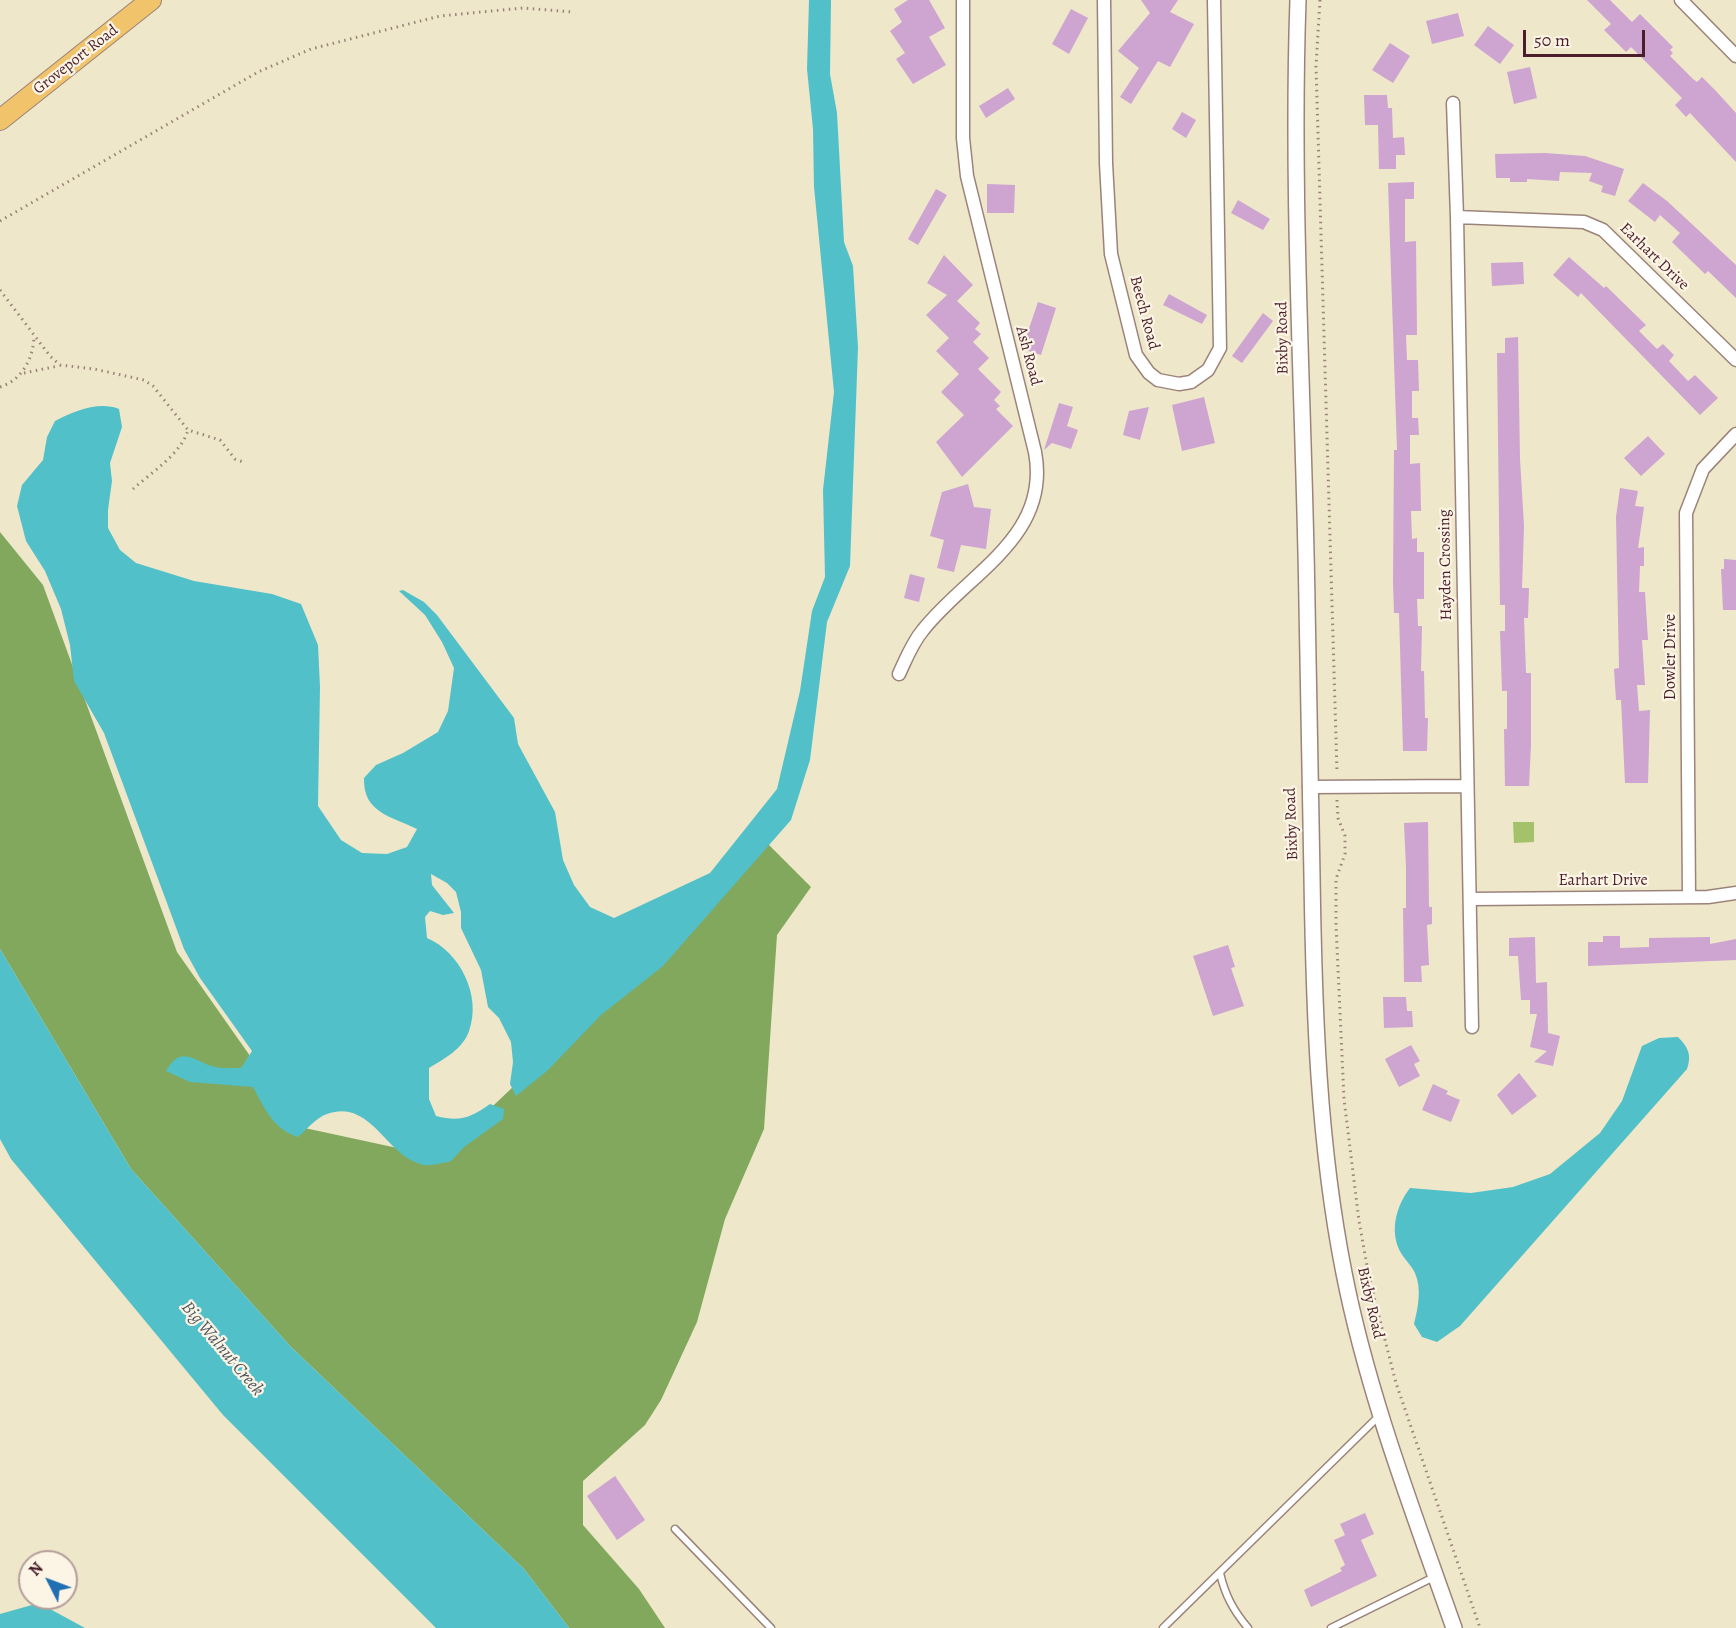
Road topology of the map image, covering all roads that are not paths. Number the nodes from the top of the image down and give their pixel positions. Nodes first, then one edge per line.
1 (152, 0) edge
2 (963, 0) edge
3 (1104, 0) edge
4 (1214, 0) edge
5 (1298, 0) edge
6 (1681, 0) edge
7 (1736, 56) edge
8 (1453, 103) dead end
9 (0, 120) edge
10 (1457, 217) junction
11 (1736, 360) edge
12 (1736, 434) edge
13 (899, 674) dead end
14 (1465, 786) junction
15 (1309, 787) junction
16 (1736, 893) edge
17 (1689, 897) junction
18 (1470, 899) junction
19 (1472, 1027) dead end
20 (1381, 1415) junction
21 (675, 1529) dead end
22 (1220, 1573) junction
23 (1436, 1576) junction
24 (771, 1628) edge
25 (1163, 1628) edge
26 (1248, 1628) edge
27 (1331, 1628) edge
28 (1455, 1628) edge

1 - 9 main road, Groveport Road
2 - 13 street, Ash Road
3 - 4 street, Beech Road
5 - 15 street, Bixby Road
6 - 7 street
8 - 10 street, Hayden Crossing
10 - 11 street, Earhart Drive
10 - 14 street, Hayden Crossing
12 - 17 street, Dowler Drive
14 - 15 street
14 - 18 street, Hayden Crossing
15 - 20 street, Bixby Road
16 - 17 street, Earhart Drive
17 - 18 street, Earhart Drive
18 - 19 street, Hayden Crossing
20 - 22 lane
20 - 23 street, Bixby Road
21 - 24 lane
22 - 25 lane
22 - 26 lane
23 - 27 lane
23 - 28 street, Bixby Road

